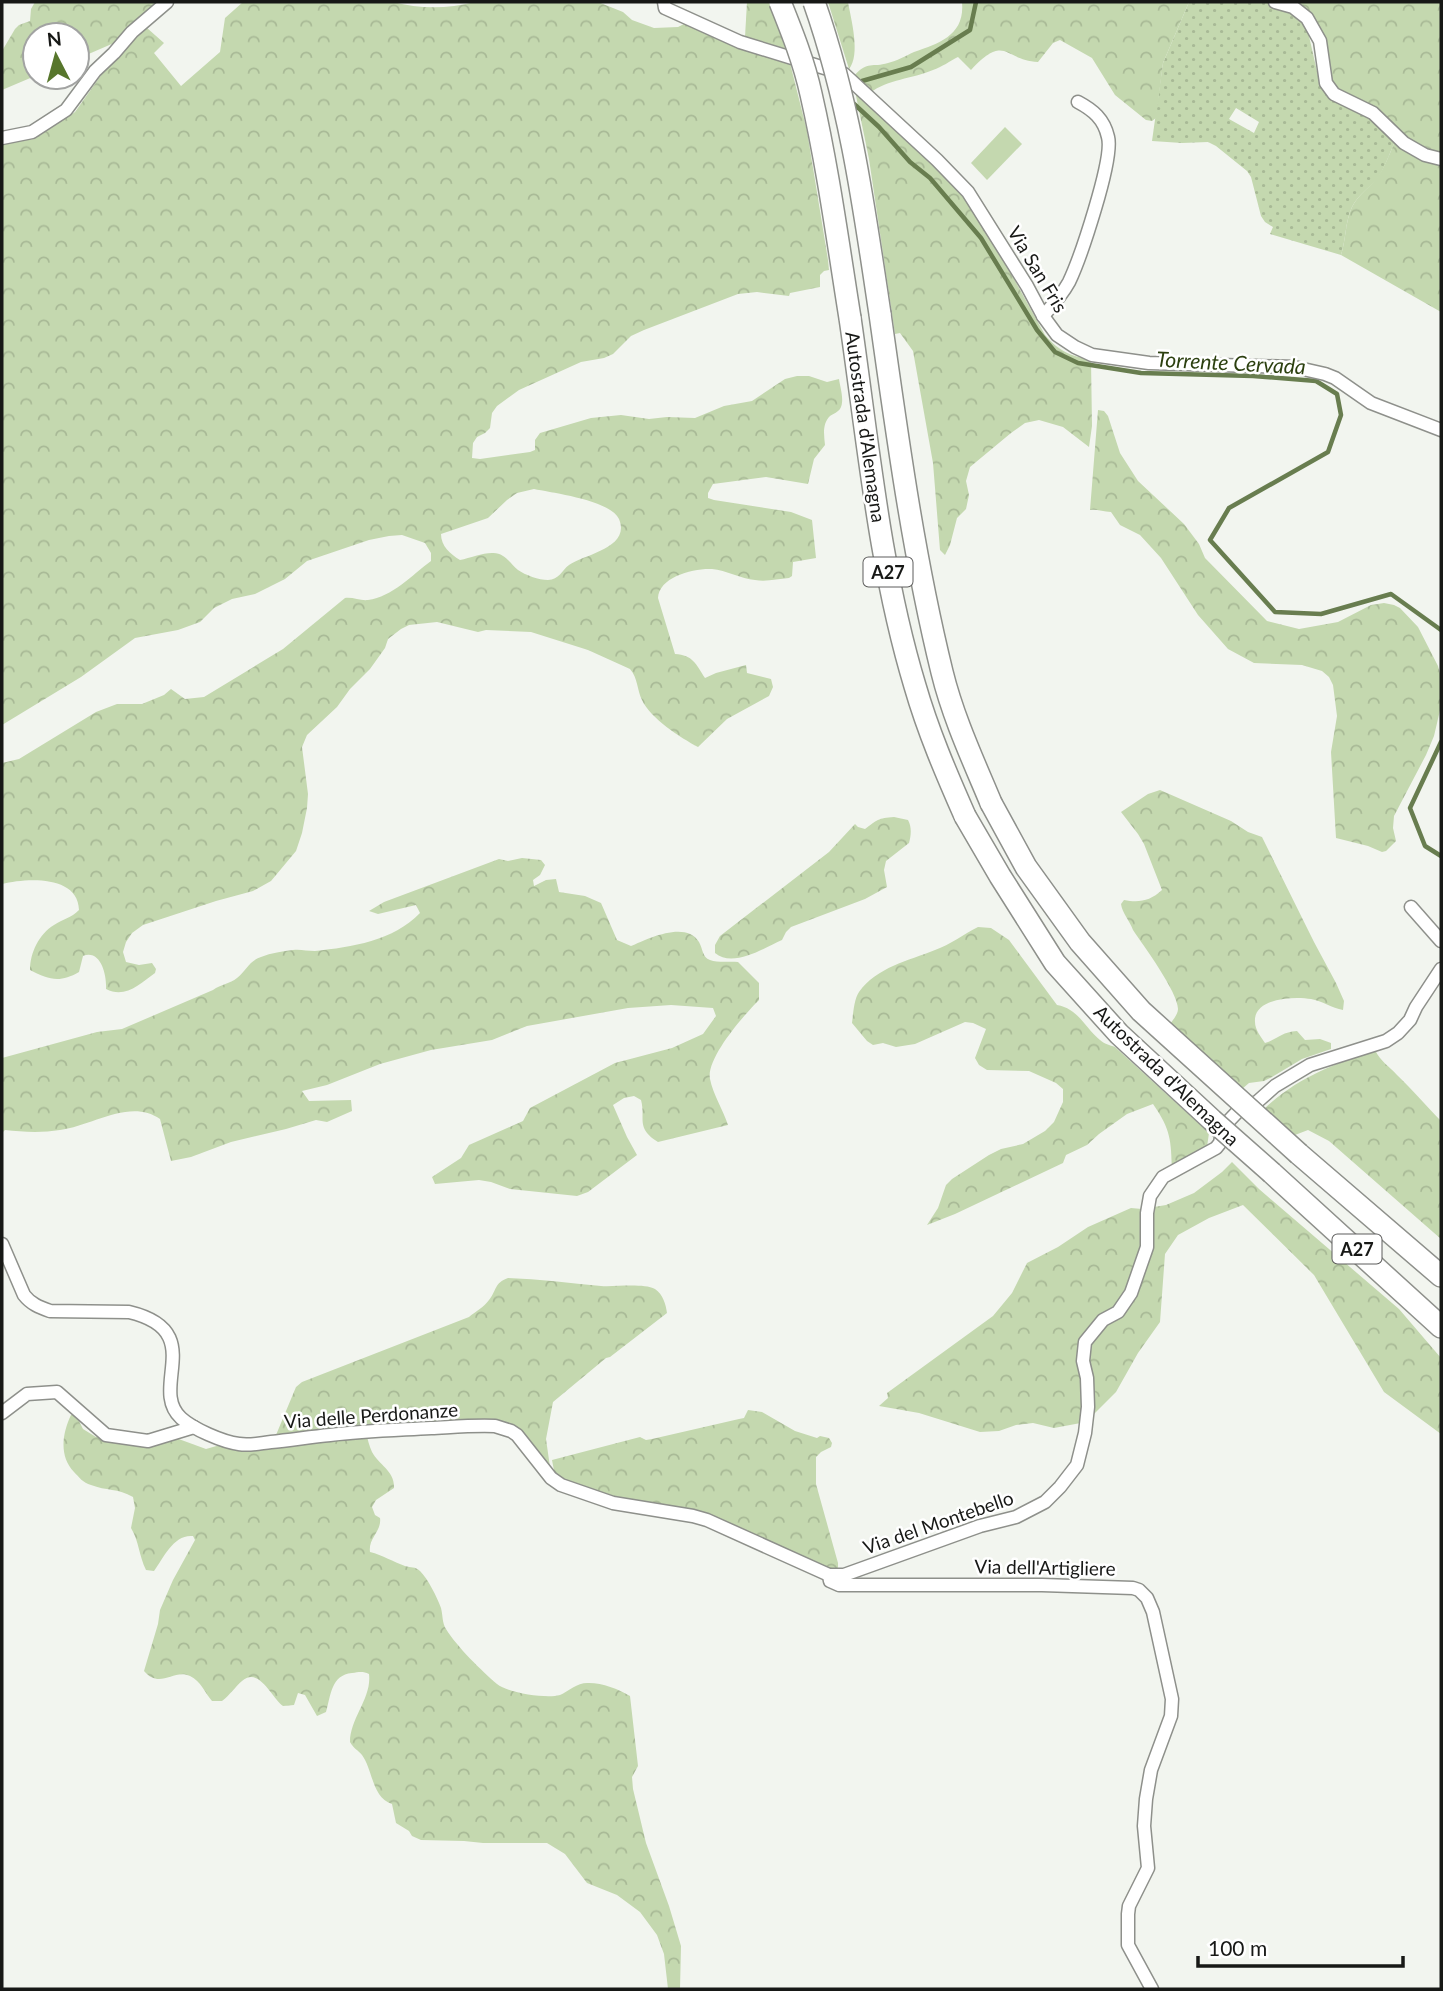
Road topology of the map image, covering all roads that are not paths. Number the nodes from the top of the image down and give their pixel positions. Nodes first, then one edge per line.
1 (167, 2) edge
2 (664, 2) edge
3 (780, 2) edge
4 (814, 2) edge
5 (1275, 2) edge
6 (1078, 102) dead end
7 (2, 138) edge
8 (1441, 159) edge
9 (1043, 316) junction
10 (1441, 430) edge
11 (1411, 907) dead end
12 (1441, 941) edge
13 (1441, 969) edge
14 (2, 1244) edge
15 (1441, 1276) edge
16 (1441, 1327) edge
17 (2, 1413) edge
18 (194, 1427) junction
19 (829, 1575) junction
20 (1152, 1989) edge

1 - 7 street
2 - 9 street, Via San Fris
3 - 16 highway, Autostrada d'Alemagna / A27, bridge
4 - 15 highway, Autostrada d'Alemagna / A27, bridge
5 - 8 street
6 - 9 street
9 - 10 street, Via San Fris
11 - 12 street
13 - 19 street, Via del Montebello
14 - 18 street, Via delle Perdonanze
17 - 18 street
18 - 19 street, Via delle Perdonanze
19 - 20 street, Via dell'Artigliere

